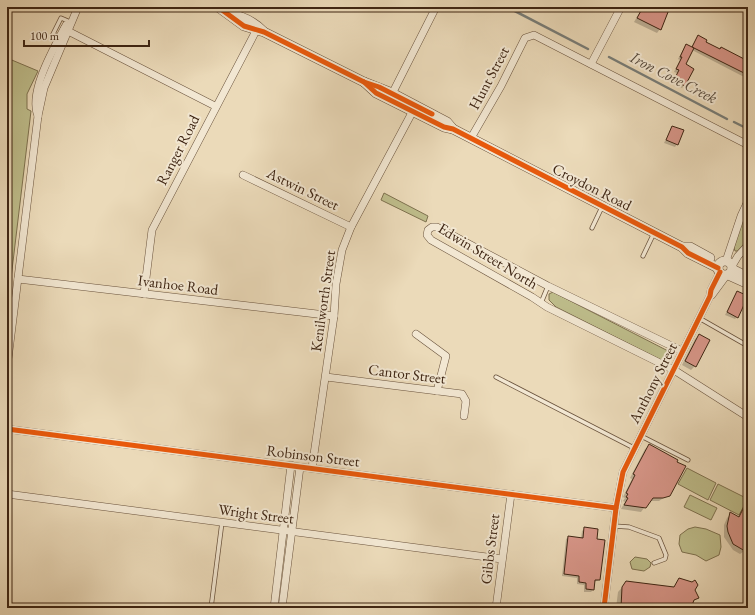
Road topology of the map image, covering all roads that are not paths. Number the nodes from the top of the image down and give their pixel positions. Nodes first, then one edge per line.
1 (74, 7) edge
2 (78, 7) edge
3 (218, 7) edge
4 (436, 7) edge
5 (621, 7) edge
6 (234, 13) edge
7 (68, 21) junction
8 (66, 30) junction
9 (260, 30) junction
10 (59, 37) junction
11 (591, 64) junction
12 (390, 96) junction
13 (215, 106) junction
14 (414, 109) junction
15 (38, 116) junction
16 (471, 138) junction
17 (748, 145) edge
18 (243, 175) dead end
19 (748, 201) edge
20 (603, 206) junction
21 (351, 227) junction
22 (592, 228) dead end
23 (655, 232) junction
24 (748, 245) edge
25 (731, 247) junction
26 (741, 252) junction
27 (643, 256) dead end
28 (725, 269) junction
29 (748, 277) edge
30 (18, 279) junction
31 (748, 284) edge
32 (548, 286) junction
33 (144, 294) junction
34 (541, 303) junction
35 (334, 316) junction
36 (699, 318) junction
37 (416, 334) dead end
38 (748, 346) edge
39 (682, 351) junction
40 (7, 367) edge
41 (674, 370) junction
42 (326, 377) junction
43 (496, 377) dead end
44 (437, 391) junction
45 (464, 416) dead end
46 (748, 417) edge
47 (7, 429) edge
48 (640, 436) junction
49 (634, 448) junction
50 (688, 460) dead end
51 (291, 466) junction
52 (300, 467) junction
53 (312, 468) junction
54 (7, 494) edge
55 (510, 494) junction
56 (616, 508) junction
57 (222, 522) junction
58 (614, 526) junction
59 (284, 530) junction
60 (292, 531) junction
61 (502, 559) junction
62 (654, 563) dead end
63 (211, 608) edge
64 (274, 608) edge
65 (282, 608) edge
66 (496, 608) edge
67 (604, 608) edge

1 - 7 street
2 - 8 street
3 - 6 street, Croydon Road
4 - 12 street
5 - 11 street
6 - 9 street, Croydon Road
7 - 8 street
7 - 10 lane
8 - 10 street
8 - 13 street
8 - 15 street
9 - 12 street, Croydon Road
9 - 13 street, Ranger Road
10 - 15 street
11 - 16 street, Hunt Street
11 - 17 street
12 - 14 street, Croydon Road
13 - 33 street, Ranger Road
14 - 16 street, Croydon Road
14 - 21 street, Kenilworth Street
15 - 30 street
16 - 20 street, Croydon Road
18 - 21 street, Astwin Street
19 - 25 street, Anthony Street
20 - 22 lane
20 - 23 street, Croydon Road
21 - 35 street, Kenilworth Street
23 - 27 lane
23 - 28 street, Croydon Road
24 - 26 street, Anthony Street
25 - 26 lane
25 - 28 street, Anthony Street
26 - 28 street, Anthony Street
28 - 29 street, Croydon Road
28 - 31 street, Croydon Road
28 - 36 street, Anthony Street
30 - 33 street, Ivanhoe Road
30 - 40 street
32 - 34 lane
32 - 34 street, Edwin Street North
32 - 39 street, Edwin Street North
33 - 35 street, Ivanhoe Road
34 - 41 street, Edwin Street North
35 - 42 street, Kenilworth Street
36 - 38 lane
36 - 39 street, Anthony Street
37 - 44 street
39 - 41 street, Anthony Street
41 - 46 street, Edwin Street North
41 - 48 street, Anthony Street
42 - 44 street, Cantor Street
42 - 53 street, Kenilworth Street
43 - 49 lane
44 - 45 street, Cantor Street
47 - 51 street, Robinson Street
48 - 49 street, Anthony Street
48 - 50 lane
49 - 56 street, Anthony Street
51 - 52 street, Robinson Street
51 - 59 street
52 - 53 street, Robinson Street
52 - 60 street
53 - 55 street, Robinson Street
54 - 57 street, Wright Street
55 - 56 street, Robinson Street
55 - 61 street, Gibbs Street
56 - 58 street, Anthony Street
57 - 59 street, Wright Street
57 - 63 lane
58 - 62 lane
58 - 67 street, Anthony Street
59 - 60 street, Wright Street
59 - 64 street
60 - 61 street, Wright Street
60 - 65 street
61 - 66 street, Gibbs Street

